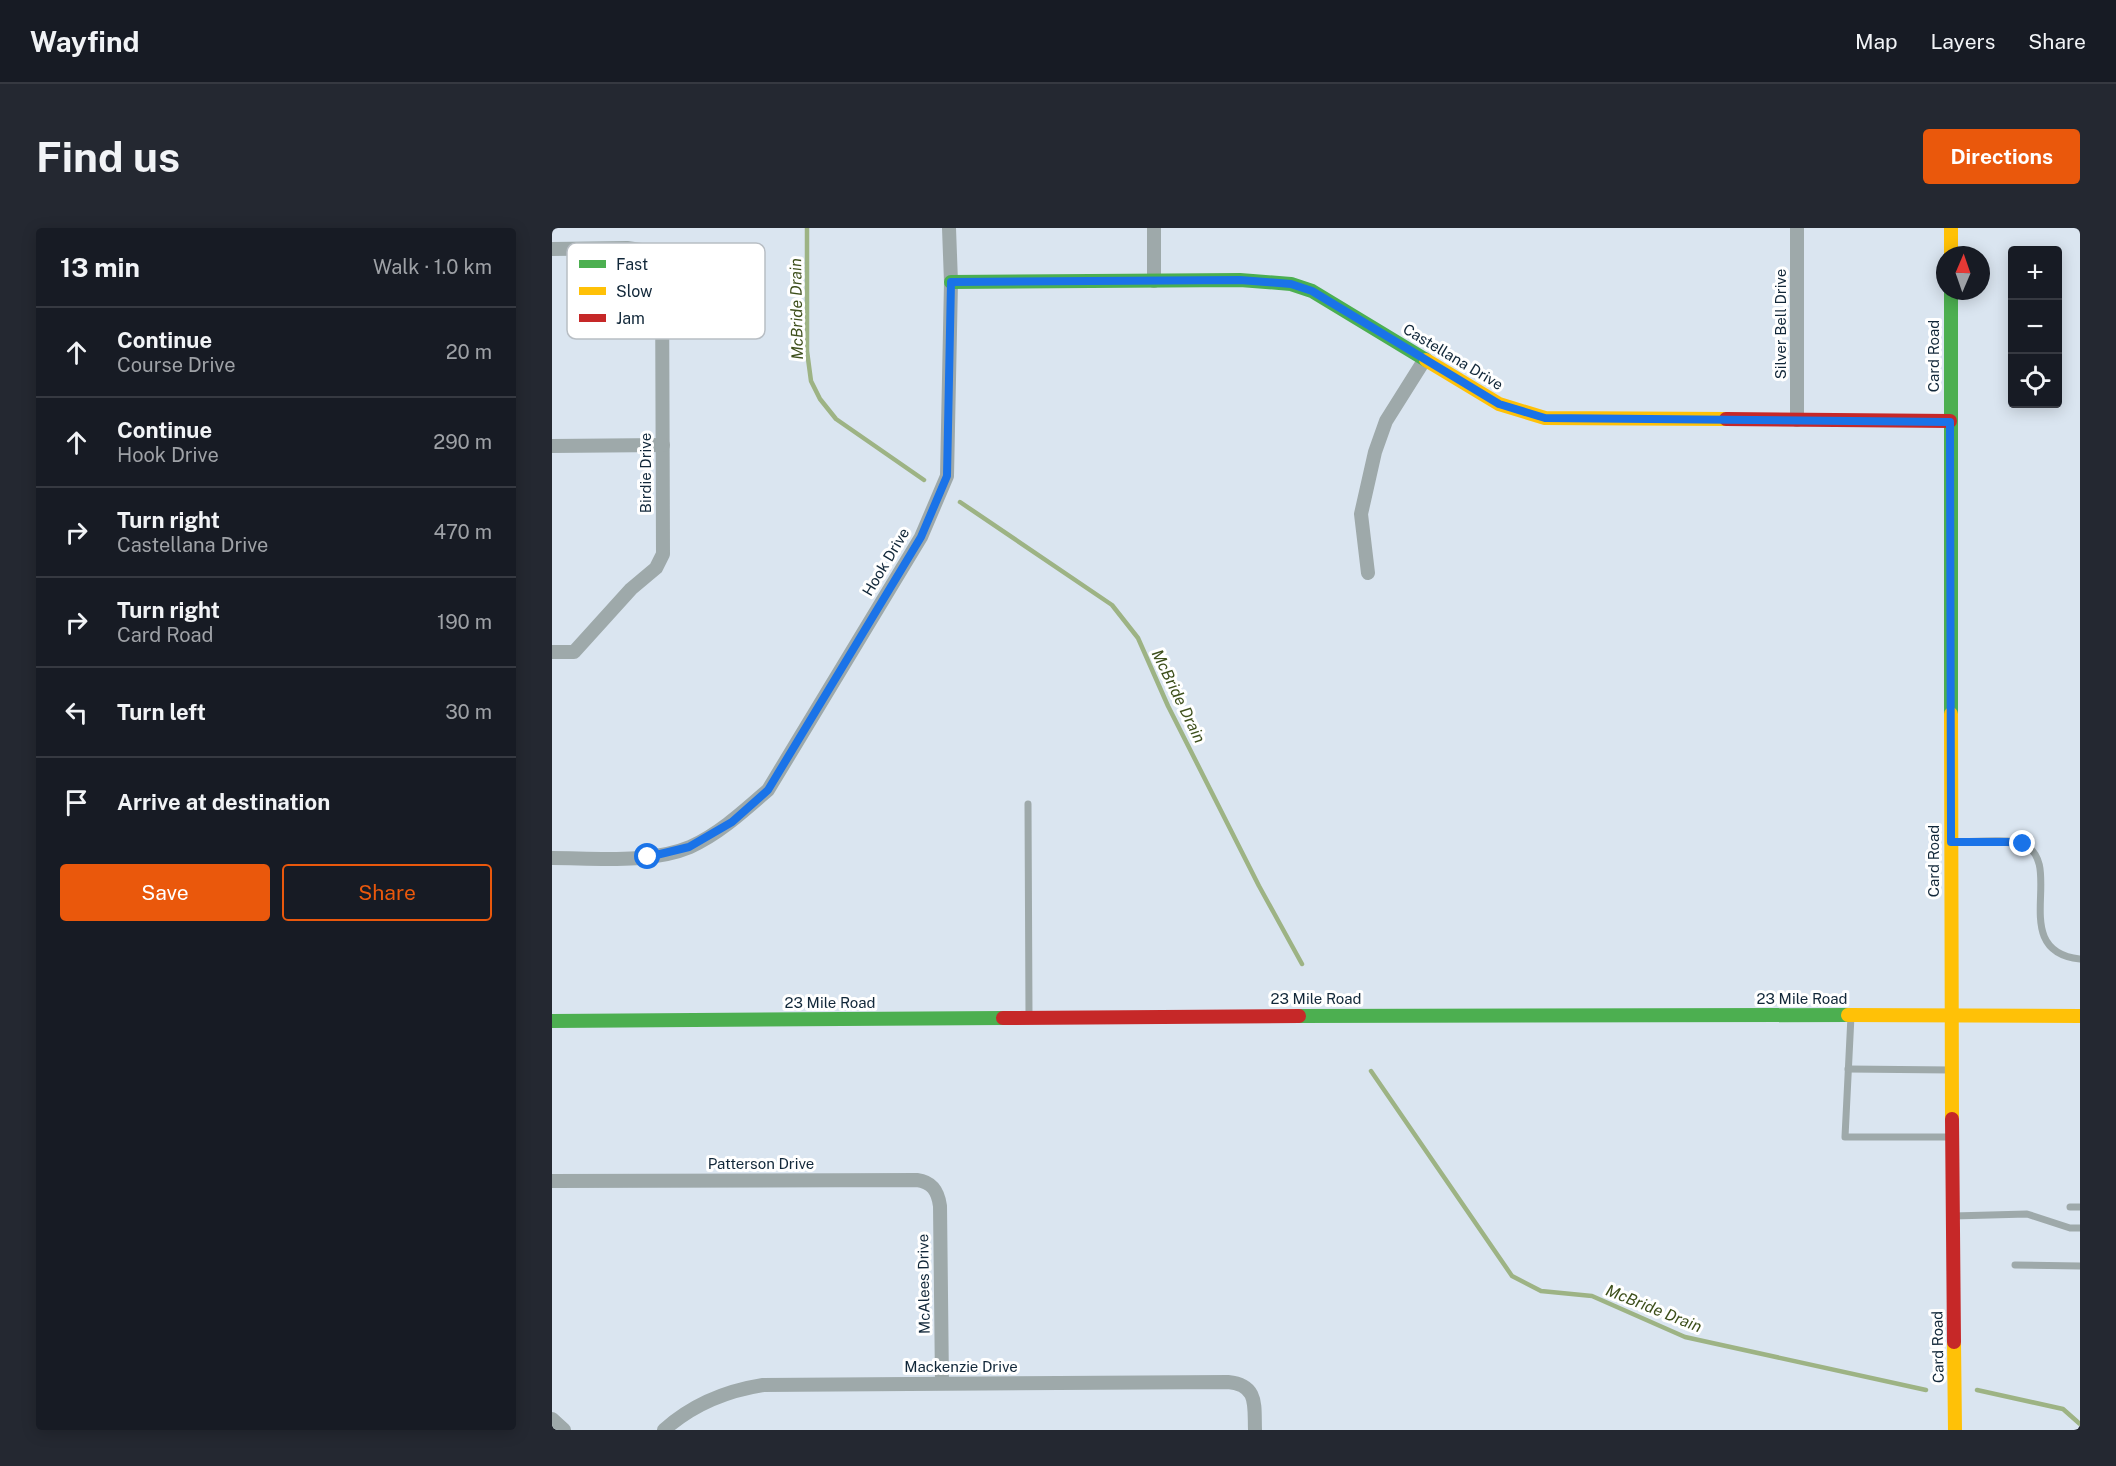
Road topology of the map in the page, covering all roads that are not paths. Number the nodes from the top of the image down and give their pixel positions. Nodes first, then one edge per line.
1 (949, 228) edge
2 (1154, 228) edge
3 (1797, 228) edge
4 (1951, 228) edge
5 (1951, 246) edge
6 (552, 249) edge
7 (567, 249) edge
8 (1154, 281) junction
9 (951, 282) junction
10 (1951, 300) edge
11 (662, 339) edge
12 (1425, 359) junction
13 (1797, 420) junction
14 (1950, 422) junction
15 (663, 445) junction
16 (552, 446) edge
17 (1368, 573) dead end
18 (552, 652) edge
19 (1028, 804) dead end
20 (1951, 842) junction
21 (552, 858) edge
22 (2080, 959) edge
23 (1851, 1016) junction
24 (1951, 1016) junction
25 (2080, 1016) edge
26 (1029, 1018) junction
27 (552, 1021) edge
28 (1848, 1069) junction
29 (1952, 1070) junction
30 (1952, 1137) junction
31 (552, 1181) edge
32 (2070, 1207) dead end
33 (2080, 1207) edge
34 (1953, 1216) junction
35 (939, 1220) joint
36 (2080, 1228) edge
37 (2015, 1265) dead end
38 (2080, 1266) edge
39 (942, 1383) junction
40 (552, 1419) edge
41 (564, 1430) edge
42 (664, 1430) edge
43 (1255, 1430) edge
44 (1955, 1430) edge

1 - 9 street, Hook Drive
2 - 8 street
3 - 13 street, Silver Bell Drive
4 - 5 street
6 - 7 street, Birdie Drive
8 - 9 street, Castellana Drive
8 - 12 street, Castellana Drive
9 - 21 street, Hook Drive
10 - 14 street, Card Road
11 - 15 street, Birdie Drive
12 - 13 street, Castellana Drive
12 - 17 street
13 - 14 street, Castellana Drive
14 - 20 street, Card Road
15 - 16 street
15 - 18 street, Birdie Drive
19 - 26 lane
20 - 22 lane
20 - 24 street, Card Road
23 - 24 street, 23 Mile Road
23 - 26 street, 23 Mile Road
23 - 28 lane
24 - 25 street, 23 Mile Road
24 - 29 street, Card Road
26 - 27 street, 23 Mile Road
28 - 29 lane
28 - 30 lane
29 - 30 street, Card Road
30 - 34 street, Card Road
31 - 35 street, Patterson Drive
32 - 33 lane
34 - 36 lane
34 - 44 street, Card Road
35 - 39 street, McAlees Drive
37 - 38 lane
39 - 42 street, Mackenzie Drive
39 - 43 street, Mackenzie Drive
40 - 41 street

